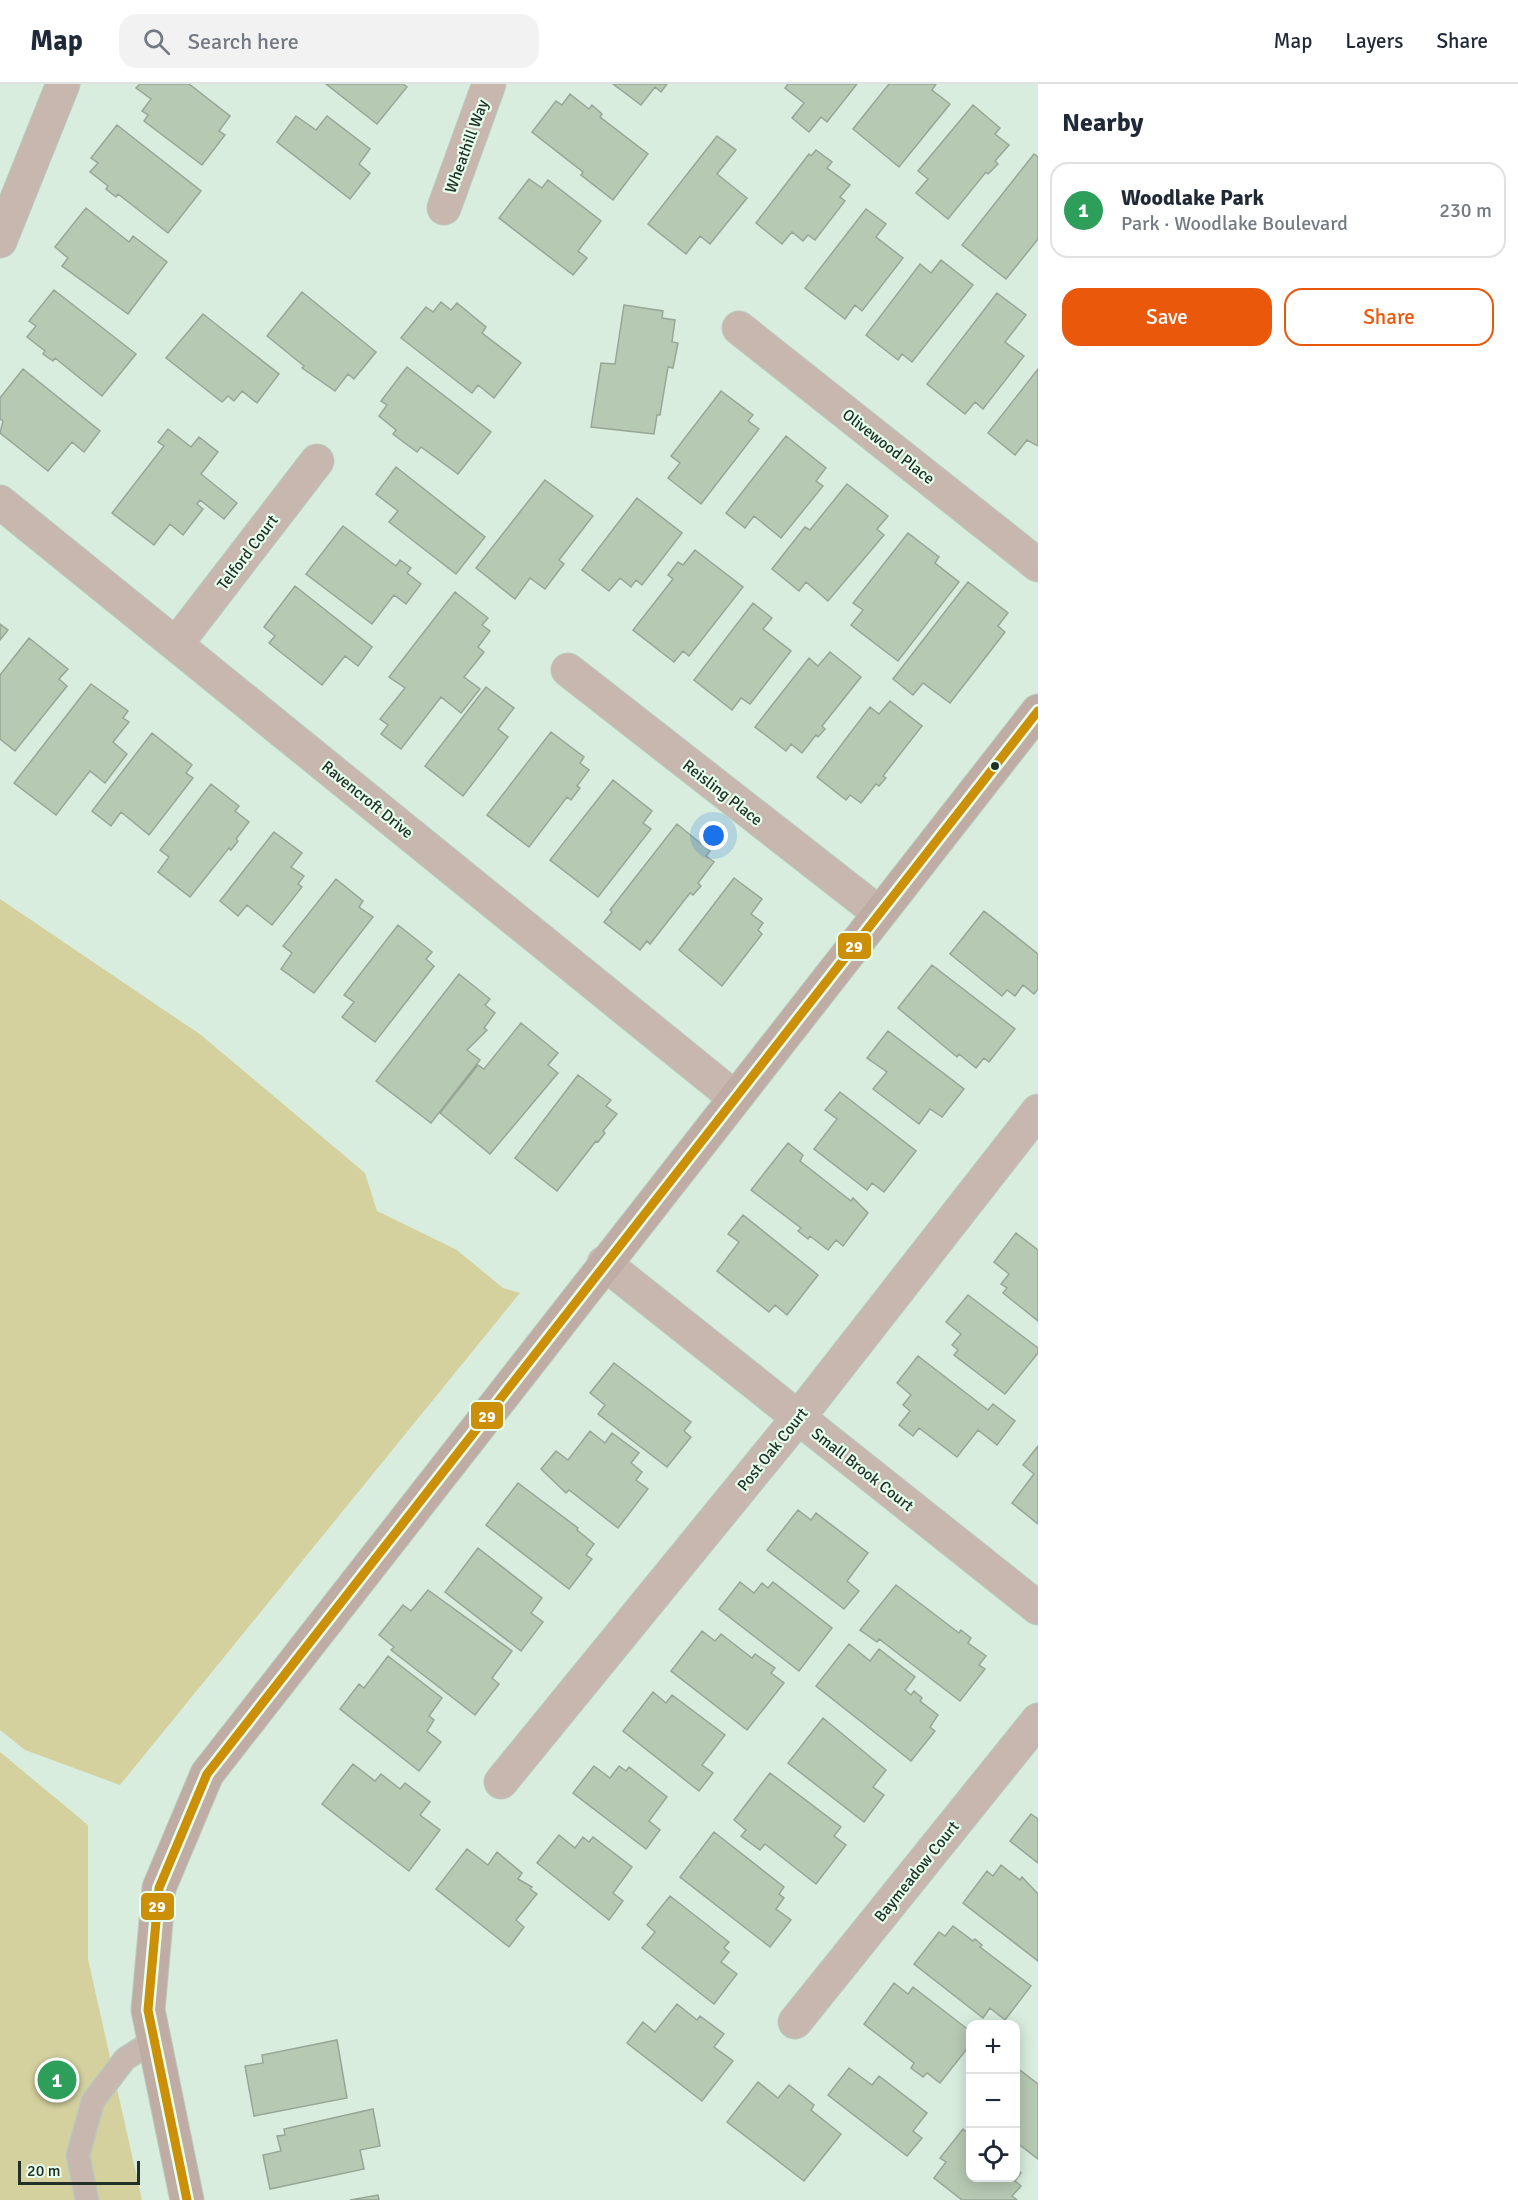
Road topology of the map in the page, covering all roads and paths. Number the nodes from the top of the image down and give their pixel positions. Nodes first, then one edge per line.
1 (63, 84) edge
2 (489, 84) edge
3 (444, 208) dead end
4 (0, 241) edge
5 (739, 328) dead end
6 (317, 461) dead end
7 (0, 501) edge
8 (1038, 565) edge
9 (177, 643) junction
10 (568, 670) dead end
11 (1033, 728) edge
12 (879, 913) junction
13 (734, 1097) junction
14 (1038, 1111) edge
15 (604, 1263) junction
16 (798, 1418) junction
17 (1038, 1608) edge
18 (1038, 1720) edge
19 (501, 1782) dead end
20 (795, 2022) dead end
21 (153, 2041) junction
22 (87, 2200) edge
23 (187, 2200) edge

1 - 4 street
2 - 3 street, Wheathill Way
5 - 8 street, Olivewood Place
6 - 9 street, Telford Court
7 - 9 street, Ravencroft Drive
9 - 13 street, Ravencroft Drive
10 - 12 street, Reisling Place
11 - 12 street
12 - 13 street
13 - 15 street
14 - 16 street, Post Oak Court
15 - 16 street, Small Brook Court
15 - 21 street
16 - 17 street, Small Brook Court
16 - 19 street, Post Oak Court
18 - 20 street, Baymeadow Court
21 - 22 lane
21 - 23 street

